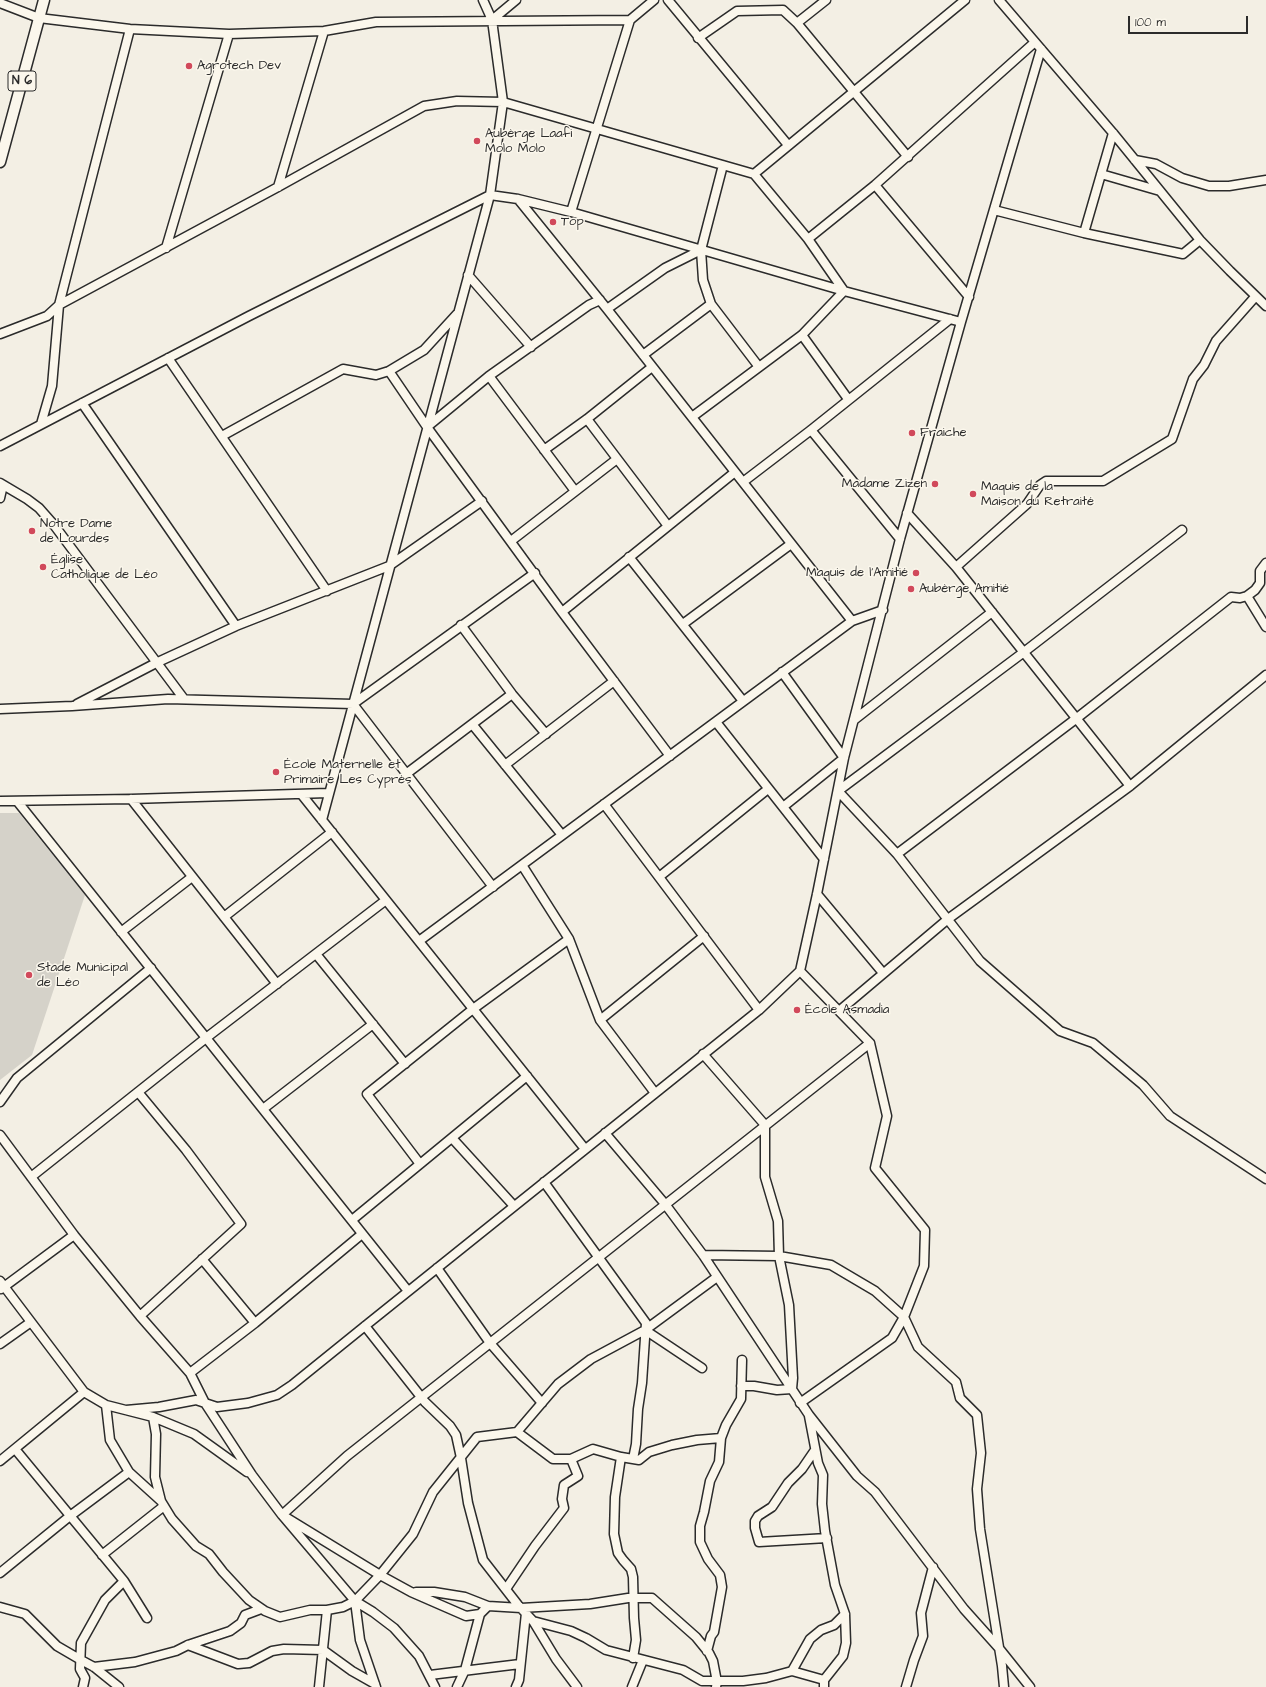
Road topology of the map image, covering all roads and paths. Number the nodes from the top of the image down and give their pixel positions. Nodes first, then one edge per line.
1 (44, 0) edge
2 (484, 0) edge
3 (516, 0) edge
4 (654, 0) edge
5 (668, 0) edge
6 (826, 0) edge
7 (965, 0) edge
8 (999, 0) edge
9 (0, 3) edge
10 (39, 18) junction
11 (492, 20) junction
12 (630, 20) junction
13 (797, 23) junction
14 (130, 29) junction
15 (324, 31) junction
16 (229, 34) junction
17 (698, 38) junction
18 (1036, 42) junction
19 (1041, 49) junction
20 (854, 90) junction
21 (503, 102) junction
22 (596, 128) junction
23 (1113, 133) junction
24 (788, 145) junction
25 (908, 156) junction
26 (1135, 160) junction
27 (0, 162) edge
28 (723, 165) junction
29 (754, 174) junction
30 (1101, 174) junction
31 (1266, 180) edge
32 (875, 185) junction
33 (278, 186) junction
34 (1160, 191) junction
35 (490, 196) junction
36 (518, 199) junction
37 (994, 210) junction
38 (570, 212) junction
39 (1084, 233) junction
40 (808, 239) junction
41 (1200, 240) junction
42 (166, 248) junction
43 (701, 250) junction
44 (468, 275) junction
45 (844, 290) junction
46 (1255, 296) junction
47 (969, 297) junction
48 (600, 300) junction
49 (711, 304) junction
50 (59, 305) junction
51 (1266, 306) edge
52 (607, 309) junction
53 (457, 314) junction
54 (950, 319) junction
55 (961, 322) junction
56 (0, 334) edge
57 (802, 335) junction
58 (530, 347) junction
59 (643, 355) junction
60 (168, 358) junction
61 (652, 367) junction
62 (759, 367) junction
63 (389, 371) junction
64 (489, 376) junction
65 (848, 399) junction
66 (82, 403) junction
67 (692, 417) junction
68 (587, 419) junction
69 (42, 424) junction
70 (427, 427) junction
71 (811, 430) junction
72 (222, 436) junction
73 (0, 446) edge
74 (544, 450) junction
75 (617, 459) junction
76 (735, 472) junction
77 (742, 482) junction
78 (2, 484) edge
79 (575, 491) junction
80 (0, 498) edge
81 (482, 501) junction
82 (907, 513) junction
83 (668, 526) junction
84 (1182, 530) dead end
85 (900, 539) junction
86 (511, 541) junction
87 (791, 544) junction
88 (629, 557) junction
89 (1266, 563) edge
90 (389, 566) junction
91 (956, 567) junction
92 (535, 573) junction
93 (327, 591) junction
94 (1247, 596) junction
95 (883, 610) junction
96 (562, 612) junction
97 (992, 612) junction
98 (852, 621) junction
99 (683, 624) junction
100 (461, 625) junction
101 (236, 626) junction
102 (1266, 627) edge
103 (1024, 652) junction
104 (158, 662) junction
105 (782, 672) junction
106 (1266, 675) edge
107 (614, 681) junction
108 (512, 694) junction
109 (184, 699) junction
110 (743, 701) junction
111 (353, 704) junction
112 (72, 706) junction
113 (0, 709) edge
114 (1077, 718) junction
115 (854, 720) junction
116 (716, 722) junction
117 (472, 724) junction
118 (546, 734) junction
119 (670, 756) junction
120 (844, 758) junction
121 (505, 765) junction
122 (406, 774) junction
123 (1130, 786) junction
124 (768, 789) junction
125 (838, 791) junction
126 (328, 793) junction
127 (302, 795) junction
128 (131, 799) junction
129 (0, 801) edge
130 (17, 801) junction
131 (604, 804) junction
132 (782, 807) junction
133 (322, 820) junction
134 (332, 832) junction
135 (562, 836) junction
136 (897, 854) junction
137 (824, 859) junction
138 (522, 865) junction
139 (192, 877) junction
140 (659, 877) junction
141 (493, 887) junction
142 (817, 894) junction
143 (386, 900) junction
144 (224, 917) junction
145 (948, 920) junction
146 (121, 932) junction
147 (704, 936) junction
148 (569, 939) junction
149 (419, 941) junction
150 (316, 954) junction
151 (151, 968) junction
152 (800, 971) junction
153 (883, 974) junction
154 (277, 984) junction
155 (473, 1009) junction
156 (759, 1010) junction
157 (839, 1011) junction
158 (600, 1020) junction
159 (373, 1024) junction
160 (206, 1038) junction
161 (870, 1042) junction
162 (704, 1054) junction
163 (405, 1064) junction
164 (527, 1076) junction
165 (138, 1092) junction
166 (655, 1093) junction
167 (0, 1102) edge
168 (263, 1109) junction
169 (766, 1125) junction
170 (606, 1133) junction
171 (0, 1136) edge
172 (452, 1138) junction
173 (585, 1149) junction
174 (420, 1164) junction
175 (31, 1177) junction
176 (1266, 1179) edge
177 (544, 1182) junction
178 (665, 1204) junction
179 (514, 1206) junction
180 (352, 1220) junction
181 (362, 1234) junction
182 (74, 1235) junction
183 (704, 1255) junction
184 (779, 1256) junction
185 (598, 1257) junction
186 (202, 1259) junction
187 (437, 1268) junction
188 (718, 1277) junction
189 (1, 1286) edge
190 (408, 1291) junction
191 (140, 1316) junction
192 (904, 1317) junction
193 (31, 1322) junction
194 (255, 1323) junction
195 (365, 1326) junction
196 (645, 1330) junction
197 (490, 1343) junction
198 (0, 1344) edge
199 (742, 1360) dead end
200 (702, 1368) dead end
201 (190, 1373) junction
202 (741, 1386) junction
203 (792, 1389) junction
204 (84, 1392) junction
205 (422, 1397) junction
206 (205, 1403) junction
207 (542, 1403) junction
208 (800, 1403) junction
209 (106, 1405) junction
210 (126, 1410) junction
211 (809, 1415) junction
212 (153, 1417) junction
213 (517, 1432) junction
214 (721, 1438) junction
215 (15, 1449) junction
216 (815, 1450) junction
217 (621, 1457) junction
218 (461, 1458) junction
219 (570, 1459) junction
220 (632, 1459) junction
221 (0, 1461) edge
222 (129, 1472) junction
223 (252, 1475) junction
224 (162, 1504) junction
225 (282, 1515) junction
226 (70, 1516) junction
227 (826, 1538) junction
228 (102, 1555) junction
229 (933, 1567) junction
230 (0, 1573) edge
231 (380, 1575) junction
232 (124, 1581) junction
233 (506, 1589) junction
234 (411, 1592) junction
235 (635, 1598) junction
236 (355, 1601) junction
237 (0, 1606) edge
238 (488, 1606) junction
239 (261, 1609) junction
240 (327, 1610) junction
241 (523, 1611) junction
242 (480, 1614) junction
243 (845, 1614) junction
244 (147, 1618) dead end
245 (533, 1621) junction
246 (188, 1645) junction
247 (998, 1647) junction
248 (323, 1650) junction
249 (707, 1651) junction
250 (633, 1658) junction
251 (81, 1660) junction
252 (642, 1660) junction
253 (520, 1664) junction
254 (94, 1667) junction
255 (465, 1670) junction
256 (792, 1671) junction
257 (430, 1675) junction
258 (824, 1683) edge
259 (717, 1684) edge
260 (376, 1685) edge
261 (83, 1687) edge
262 (119, 1687) edge
263 (319, 1687) edge
264 (435, 1687) edge
265 (457, 1687) edge
266 (516, 1687) edge
267 (577, 1687) edge
268 (632, 1687) edge
269 (906, 1687) edge
270 (1004, 1687) edge
271 (1030, 1687) edge

1 - 10 main road, N 6
2 - 11 street
3 - 11 street
4 - 12 street
5 - 17 street
6 - 13 street
7 - 20 street
8 - 18 street
9 - 10 street
10 - 14 street
10 - 27 main road, N 6
11 - 12 street
11 - 15 street
11 - 21 street
12 - 22 street
13 - 17 street
13 - 20 street
14 - 16 street
14 - 50 street
15 - 16 street
15 - 33 street
16 - 42 street
17 - 24 street
18 - 19 street
18 - 25 street
19 - 23 street
19 - 37 street
20 - 24 street
20 - 25 street
21 - 22 street
21 - 33 street
21 - 35 street
22 - 28 street
22 - 38 street
23 - 26 street
23 - 30 street
24 - 29 street
25 - 32 street
26 - 31 street
26 - 34 street
28 - 29 street
28 - 43 street
29 - 40 street
30 - 34 street
30 - 39 street
32 - 40 street
32 - 47 street
33 - 42 street
34 - 41 street
35 - 36 street
35 - 44 street
35 - 60 street
36 - 38 street
36 - 48 street
37 - 39 street
37 - 47 street
38 - 43 street
39 - 41 street
40 - 45 street
41 - 46 street
42 - 50 street
43 - 45 street
43 - 49 street
43 - 52 street
44 - 53 street
44 - 58 street
45 - 54 street
45 - 57 street
46 - 51 street
46 - 91 street
47 - 55 street
48 - 52 street
48 - 58 street
49 - 59 street
49 - 62 street
50 - 56 street
50 - 69 street
52 - 59 street
53 - 63 street
53 - 70 street
54 - 55 street
54 - 65 street
55 - 82 street
57 - 62 street
57 - 65 street
58 - 64 street
59 - 61 street
60 - 66 street
60 - 72 street
61 - 67 street
61 - 68 street
62 - 67 street
63 - 70 street
63 - 72 street
64 - 70 street
64 - 74 street
65 - 71 street
66 - 69 street
66 - 101 street
67 - 76 street
68 - 74 street
68 - 75 street
69 - 73 street
70 - 81 street
70 - 90 street
71 - 77 street
71 - 85 street
72 - 93 street
74 - 79 street
75 - 79 street
75 - 83 street
76 - 77 street
76 - 83 street
77 - 87 street
78 - 80 street
78 - 104 street
79 - 86 street
81 - 86 street
81 - 90 street
82 - 85 street
82 - 91 street
83 - 88 street
84 - 103 street
85 - 95 street
86 - 92 street
87 - 98 street
87 - 99 street
88 - 96 street
88 - 99 street
89 - 94 street
90 - 93 street
90 - 111 street
91 - 97 street
92 - 96 street
92 - 100 street
93 - 101 street
94 - 102 street
94 - 114 street
95 - 98 street
95 - 115 street
96 - 107 street
97 - 103 street
97 - 115 street
98 - 105 street
99 - 110 street
100 - 108 street
100 - 111 street
101 - 104 street
103 - 114 street
103 - 125 street
104 - 109 street
104 - 112 street
105 - 110 street
105 - 120 street
106 - 123 street
107 - 118 street
107 - 119 street
108 - 117 street
108 - 118 street
109 - 111 street
109 - 112 street
110 - 116 street
111 - 122 street
111 - 126 street
112 - 113 street
114 - 123 street
114 - 136 street
115 - 120 street
116 - 119 street
116 - 124 street
117 - 121 street
117 - 122 street
118 - 121 street
119 - 131 street
120 - 125 street
120 - 132 street
121 - 135 street
122 - 141 street
123 - 145 street
124 - 132 street
124 - 140 street
125 - 136 street
125 - 137 street
126 - 127 street
126 - 133 street
127 - 128 street
127 - 133 street
128 - 130 street
128 - 139 street
129 - 130 street
130 - 146 street
131 - 135 street
131 - 140 street
132 - 137 street
133 - 134 street
134 - 143 street
134 - 144 street
135 - 138 street
136 - 145 street
137 - 142 street
138 - 141 street
138 - 148 street
139 - 144 street
139 - 146 street
140 - 147 street
141 - 149 street
142 - 152 street
142 - 153 street
143 - 149 street
143 - 150 street
144 - 154 street
145 - 153 street
145 - 176 street
146 - 151 street
147 - 156 street
147 - 158 street
148 - 155 street
148 - 158 street
149 - 155 street
150 - 154 street
150 - 159 street
151 - 160 street
151 - 167 street
152 - 156 street
152 - 157 street
153 - 157 street
154 - 160 street
155 - 163 street
155 - 164 street
156 - 162 street
157 - 161 street
158 - 166 street
159 - 163 street
159 - 168 street
160 - 165 street
160 - 168 street
161 - 169 street
161 - 192 street
162 - 166 street
162 - 169 street
163 - 174 street
164 - 172 street
164 - 173 street
165 - 175 street
165 - 186 street
166 - 170 street
168 - 180 street
169 - 178 street
169 - 184 street
170 - 173 street
170 - 178 street
171 - 175 street
172 - 174 street
172 - 179 street
173 - 177 street
174 - 180 street
175 - 182 street
177 - 179 street
177 - 185 street
178 - 183 street
178 - 185 street
179 - 187 street
180 - 181 street
181 - 190 street
181 - 194 street
182 - 189 street
182 - 191 street
183 - 184 street
183 - 188 street
184 - 192 street
184 - 203 street
185 - 196 street
185 - 197 street
186 - 191 street
186 - 194 street
187 - 190 street
187 - 197 street
188 - 196 street
188 - 203 street
189 - 193 street
190 - 195 street
191 - 201 street
192 - 208 street
192 - 247 street
193 - 198 street
193 - 204 street
194 - 201 street
195 - 205 street
195 - 206 street
196 - 200 street
196 - 207 street
196 - 220 street
197 - 205 street
197 - 207 street
199 - 202 street
201 - 206 street
202 - 203 street
202 - 214 street
203 - 208 street
204 - 209 street
204 - 215 street
205 - 218 street
205 - 225 street
206 - 210 street
206 - 223 street
207 - 213 street
208 - 211 street
209 - 210 street
209 - 222 street
210 - 212 street
211 - 216 street
211 - 229 street
212 - 223 street
212 - 224 street
213 - 218 street
213 - 219 street
214 - 220 street
214 - 249 street
215 - 221 street
215 - 226 street
216 - 227 street
216 - 227 street
217 - 219 street
217 - 220 street
217 - 235 street
218 - 231 street
218 - 233 street
219 - 233 street
222 - 224 street
222 - 226 street
223 - 225 street
224 - 228 street
224 - 239 street
225 - 231 street
225 - 236 street
226 - 228 street
226 - 230 street
227 - 243 street
228 - 232 street
229 - 247 street
229 - 269 street
231 - 234 street
231 - 236 street
232 - 244 street
232 - 251 street
233 - 241 street
234 - 238 street
234 - 242 street
235 - 241 street
235 - 249 street
235 - 250 street
236 - 240 street
236 - 257 street
236 - 260 street
237 - 251 street
238 - 241 street
238 - 242 street
239 - 240 street
239 - 246 street
240 - 248 street
241 - 245 street
241 - 253 street
242 - 255 street
243 - 256 street
243 - 258 street
245 - 250 street
245 - 267 street
246 - 248 street
246 - 254 street
247 - 270 street
247 - 271 street
248 - 260 street
248 - 263 street
249 - 259 street
250 - 252 street
251 - 254 street
251 - 261 street
252 - 259 street
252 - 268 street
253 - 255 street
253 - 266 street
254 - 262 street
255 - 257 street
255 - 265 street
256 - 258 street
256 - 259 street
257 - 264 street

